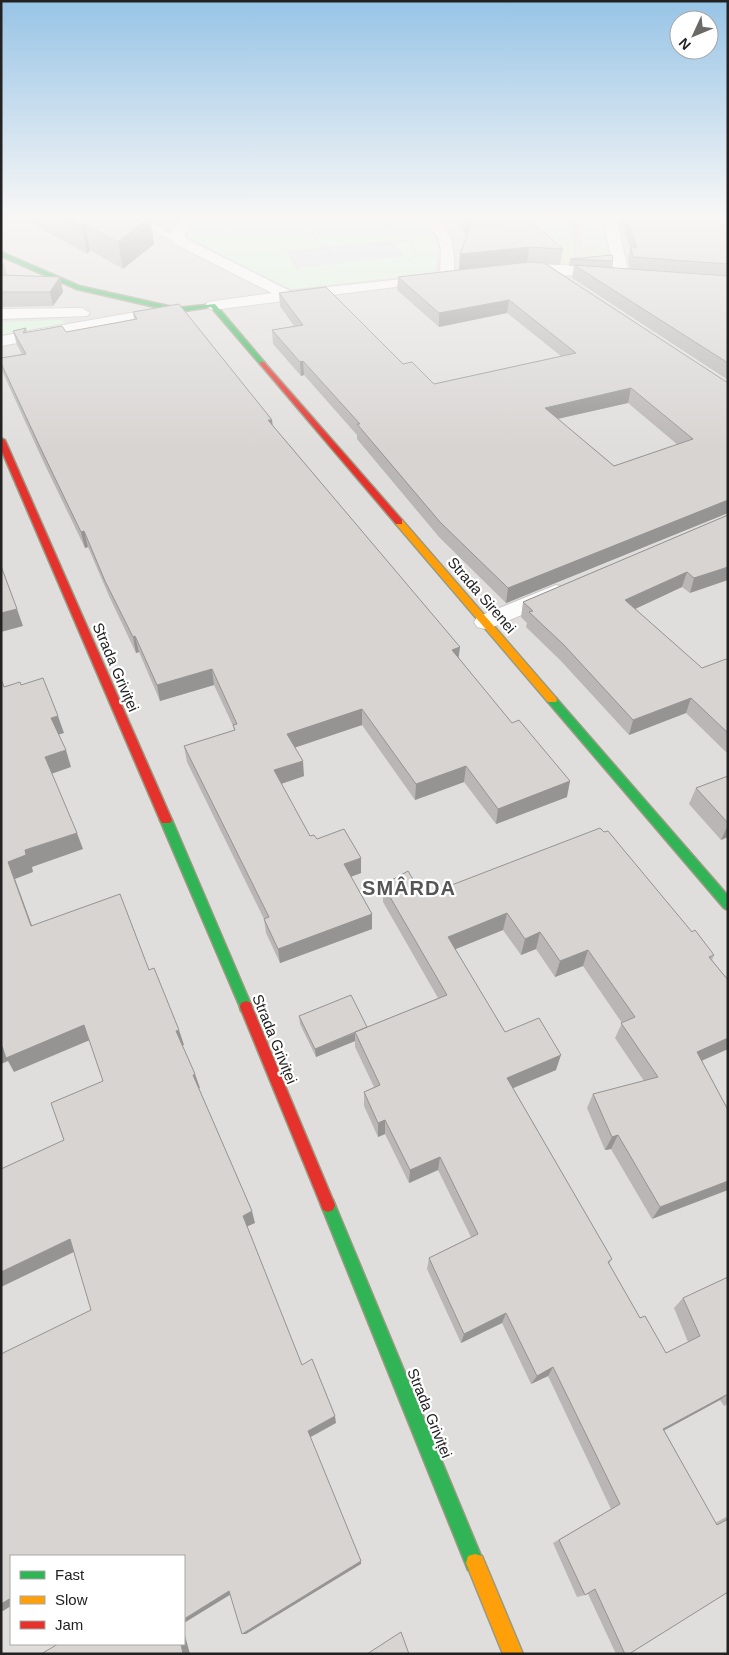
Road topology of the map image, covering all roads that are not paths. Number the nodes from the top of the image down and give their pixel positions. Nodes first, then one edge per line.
1 (114, 295) edge
2 (294, 295) edge
3 (288, 296) joint
4 (213, 305) junction
5 (177, 310) junction
6 (1, 314) edge
7 (1, 341) edge
8 (1, 440) edge
9 (574, 584) edge
10 (485, 622) junction
11 (728, 905) edge
12 (513, 1654) edge

1 - 5 street
2 - 3 street
3 - 4 street
4 - 5 street
4 - 10 street, Strada Sirenei
5 - 6 street
5 - 7 street
8 - 12 street, Strada Griviței
9 - 10 street
10 - 11 street, Strada Sirenei

